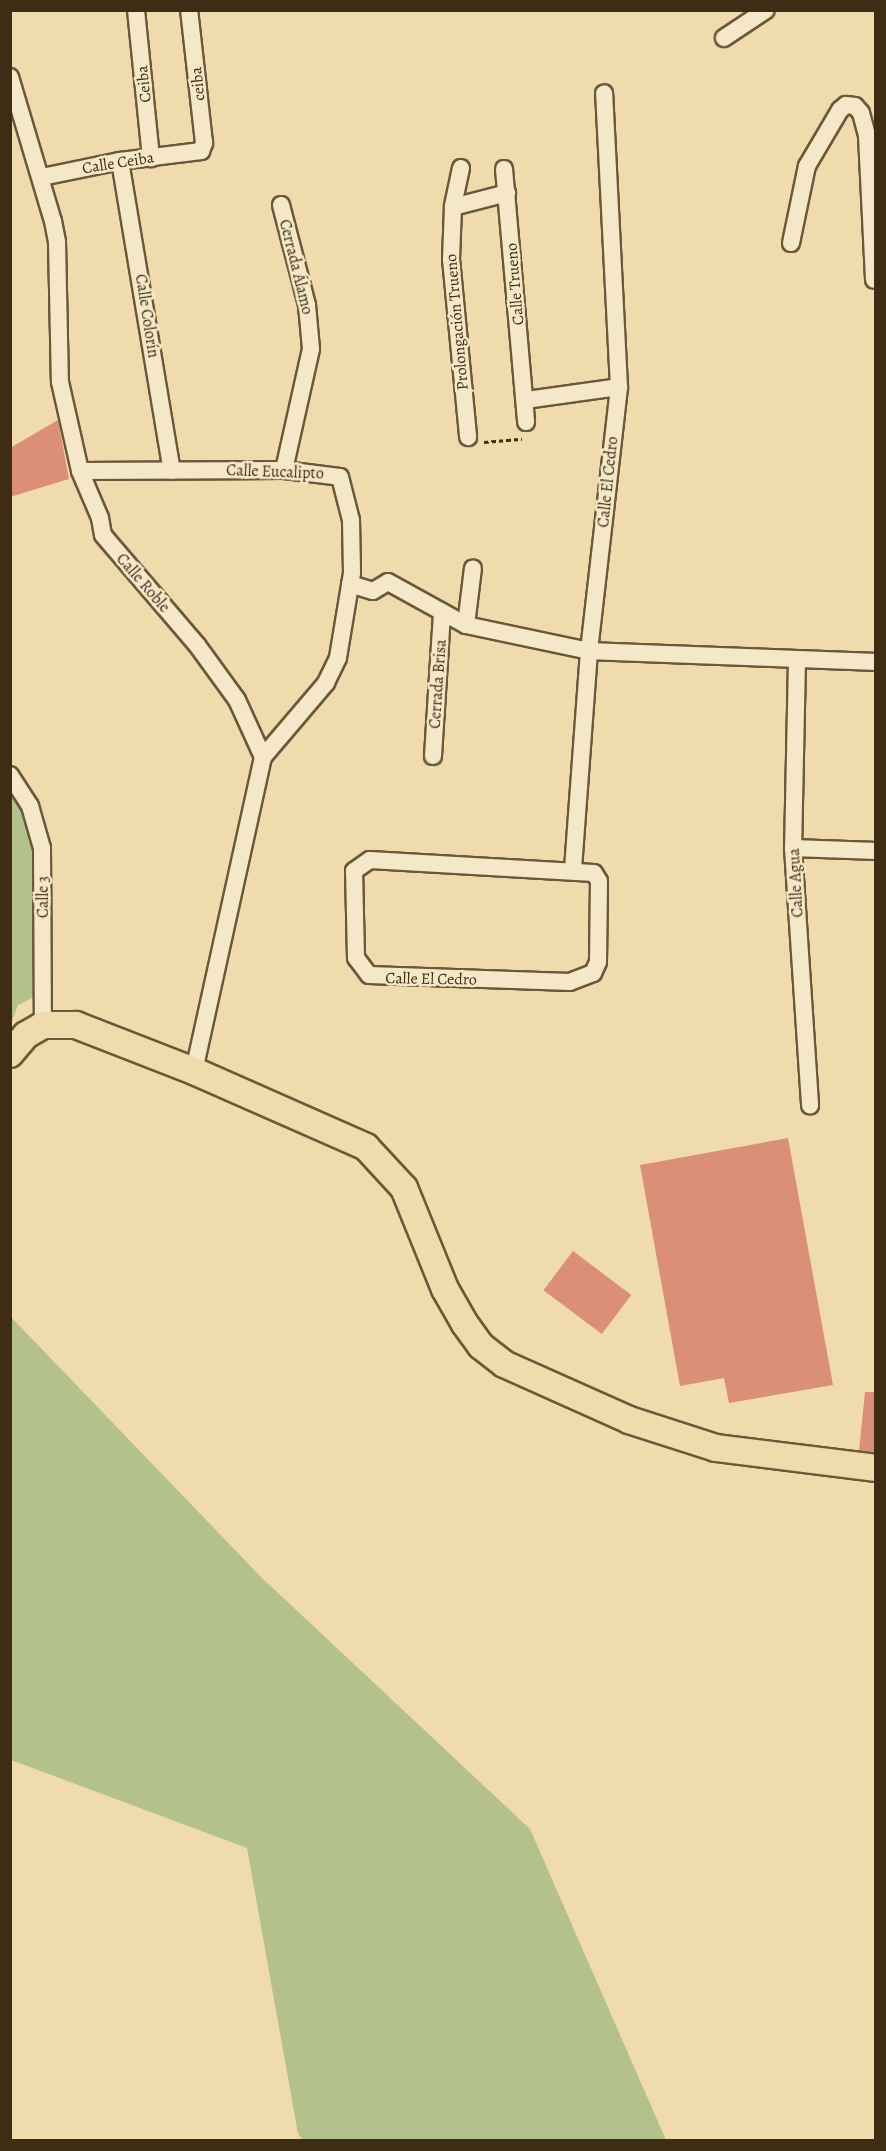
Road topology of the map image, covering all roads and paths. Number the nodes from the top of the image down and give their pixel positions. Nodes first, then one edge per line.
1 (136, 10) edge
2 (189, 10) edge
3 (766, 10) edge
4 (724, 38) dead end
5 (10, 77) edge
6 (604, 93) dead end
7 (871, 135) edge
8 (195, 154) joint
9 (151, 158) junction
10 (120, 161) junction
11 (460, 168) dead end
12 (504, 169) dead end
13 (42, 177) junction
14 (507, 193) junction
15 (280, 205) dead end
16 (453, 207) junction
17 (791, 243) dead end
18 (874, 280) edge
19 (619, 387) junction
20 (526, 400) junction
21 (526, 422) joint
22 (468, 437) joint
23 (284, 470) junction
24 (80, 471) junction
25 (172, 471) junction
26 (473, 568) dead end
27 (350, 584) junction
28 (442, 612) junction
29 (466, 625) junction
30 (589, 651) junction
31 (797, 660) junction
32 (876, 663) edge
33 (433, 756) dead end
34 (263, 757) junction
35 (10, 775) edge
36 (793, 848) junction
37 (876, 851) edge
38 (573, 869) junction
39 (43, 1025) junction
40 (10, 1054) edge
41 (194, 1071) junction
42 (810, 1106) dead end
43 (876, 1468) edge

1 - 9 street, Ceiba
2 - 8 street, ceiba
3 - 4 street
5 - 13 street, Calle Roble
6 - 19 street, Calle El Cedro
7 - 17 street
7 - 18 street
8 - 9 street, Calle Ceiba
9 - 10 street, Calle Ceiba
10 - 13 street, Calle Ceiba
10 - 25 street, Calle Colorín
11 - 16 street, Prolongación Trueno
12 - 14 street, Calle Trueno
13 - 24 street, Calle Roble
14 - 16 street
14 - 20 street, Calle Trueno
15 - 23 street, Cerrada Álamo
16 - 22 street, Prolongación Trueno
19 - 20 street
19 - 30 street, Calle El Cedro
20 - 21 street, Calle Trueno
21 - 22 path
23 - 25 street, Calle Eucalipto
23 - 27 street, Calle Eucalipto
24 - 25 street, Calle Eucalipto
24 - 34 street, Calle Roble
26 - 29 street
27 - 28 street
27 - 34 street, Calle Eucalipto
28 - 29 street
28 - 33 street, Cerrada Brisa
29 - 30 street
30 - 31 street
30 - 38 street, Calle El Cedro
31 - 32 street
31 - 36 street, Calle Agua
34 - 41 street
35 - 39 street, Calle 3
36 - 37 street
36 - 42 street, Calle Agua
38 - 38 street, Calle El Cedro
39 - 40 main road
39 - 41 main road
41 - 43 main road

